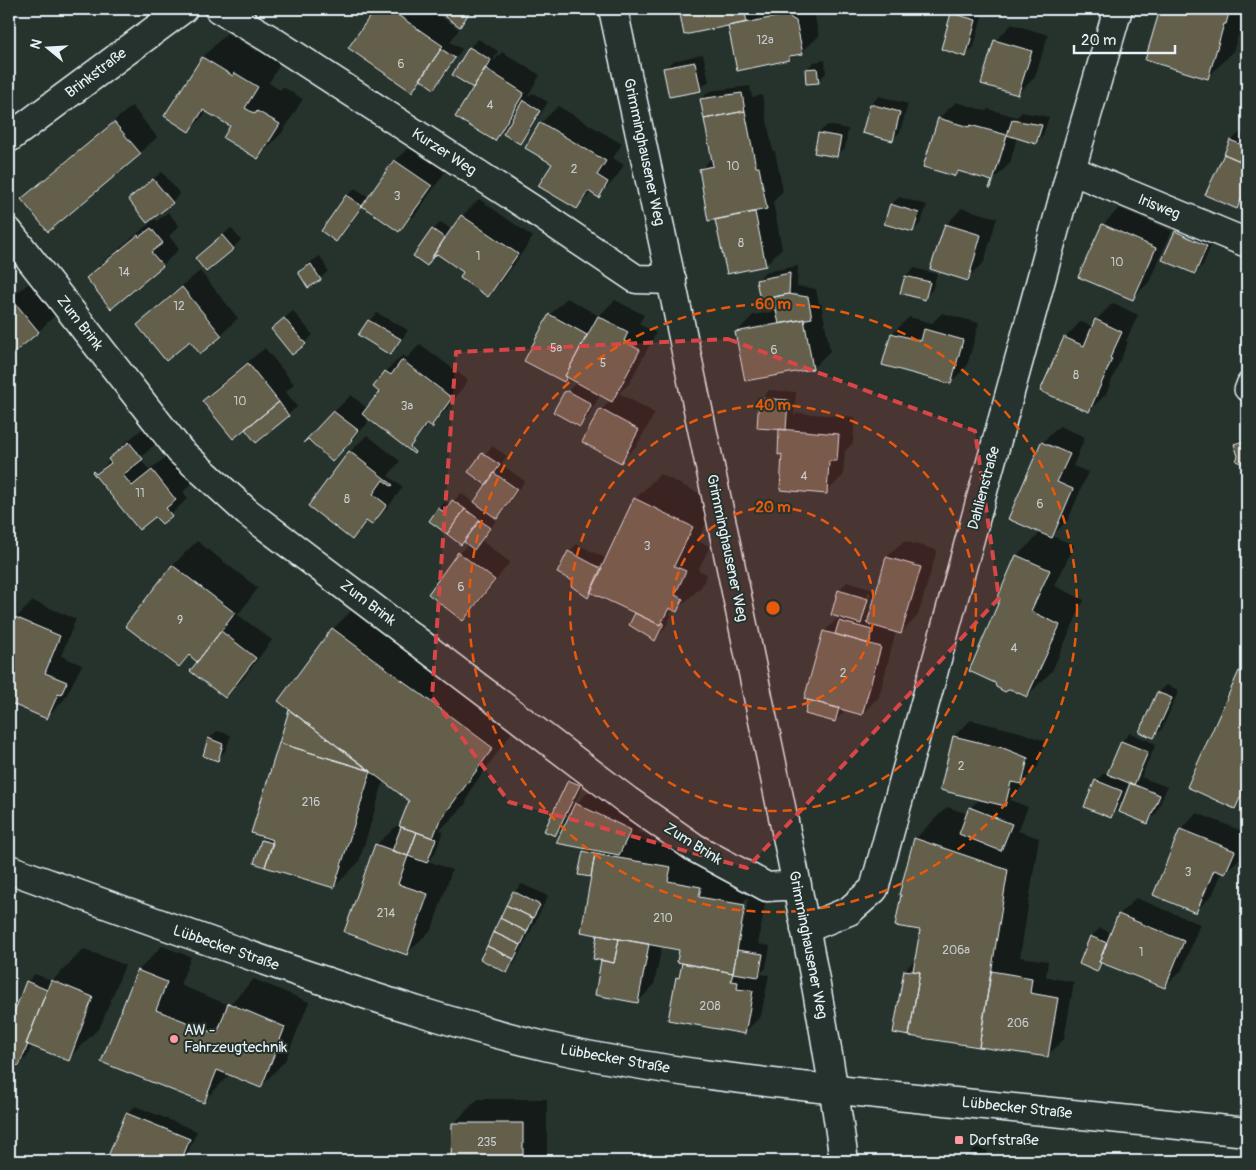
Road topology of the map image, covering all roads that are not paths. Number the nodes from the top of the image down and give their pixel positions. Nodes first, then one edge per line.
1 (183, 9) edge
2 (219, 9) edge
3 (613, 9) edge
4 (1118, 9) edge
5 (9, 138) edge
6 (1071, 170) junction
7 (9, 232) edge
8 (1247, 243) edge
9 (672, 280) junction
10 (1247, 382) edge
11 (1247, 391) edge
12 (9, 869) edge
13 (797, 885) junction
14 (805, 929) junction
15 (834, 1090) junction
16 (1247, 1132) edge
17 (844, 1161) edge

1 - 5 street, Brinkstraße
2 - 9 street, Kurzer Weg
3 - 9 street, Grimminghausener Weg
4 - 6 street, Dahlienstraße
6 - 8 street, Irisweg
6 - 14 street, Dahlienstraße
7 - 13 street, Zum Brink
9 - 13 street, Grimminghausener Weg
10 - 11 lane
12 - 15 street, Lübbecker Straße
13 - 14 street, Grimminghausener Weg
14 - 15 street, Grimminghausener Weg
15 - 16 street, Lübbecker Straße
15 - 17 street

